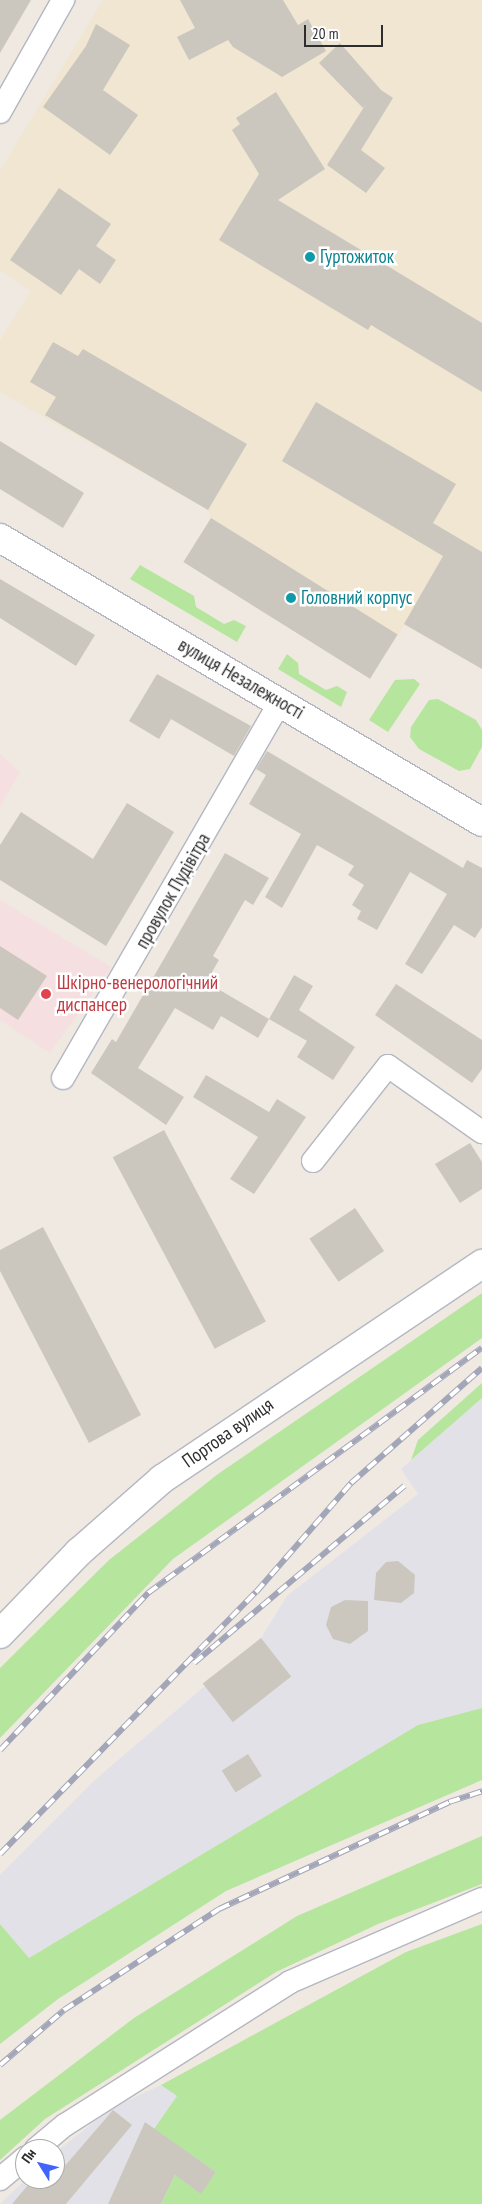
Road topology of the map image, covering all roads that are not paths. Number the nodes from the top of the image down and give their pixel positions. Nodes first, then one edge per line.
1 (63, 0) edge
2 (0, 112) edge
3 (0, 538) edge
4 (280, 702) junction
5 (482, 822) edge
6 (63, 1078) dead end
7 (482, 1132) edge
8 (313, 1161) dead end
9 (482, 1264) edge
10 (0, 1634) edge
11 (482, 1899) edge
12 (48, 2139) edge
13 (15, 2166) edge
14 (0, 2179) edge

1 - 2 street
3 - 4 main road, вулиця Незалежності
4 - 5 main road, вулиця Незалежності
4 - 6 street, провулок Пудівітра
7 - 8 street
9 - 10 main road, Портова вулиця
11 - 12 street
13 - 14 street

